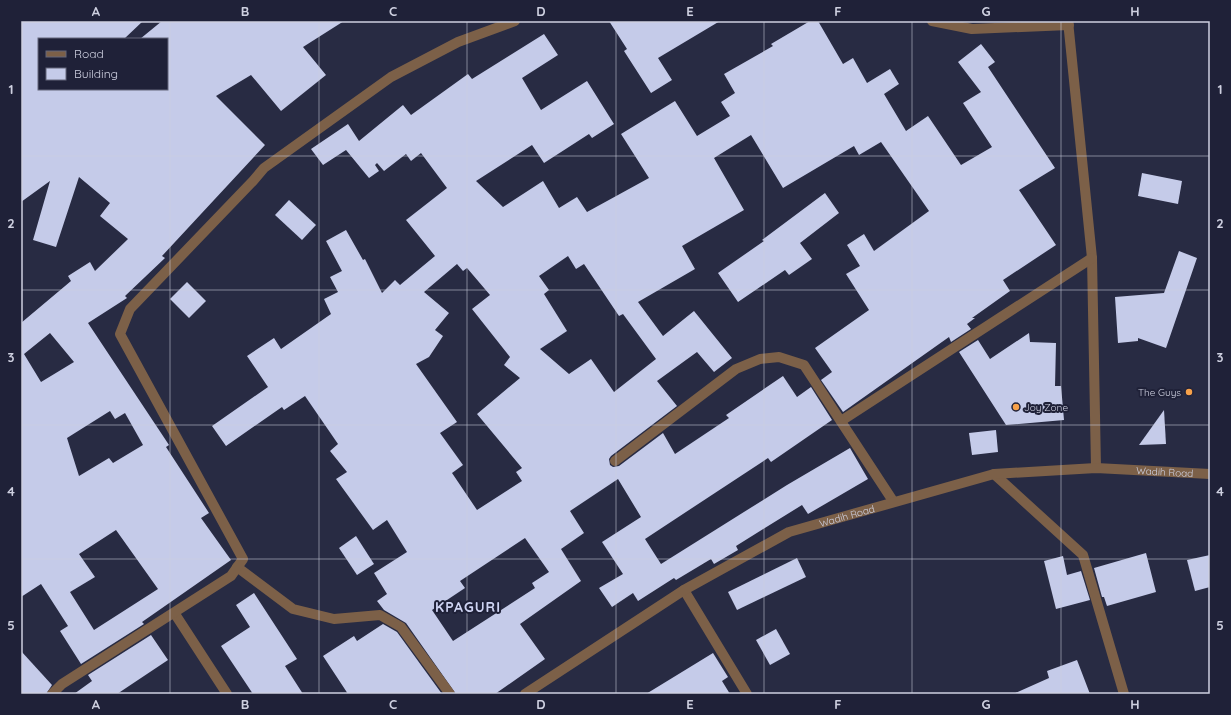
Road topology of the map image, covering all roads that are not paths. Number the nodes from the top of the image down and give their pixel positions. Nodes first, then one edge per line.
1 (515, 21) edge
2 (932, 21) edge
3 (1069, 23) edge
4 (1092, 258) junction
5 (841, 421) junction
6 (615, 461) dead end
7 (1096, 468) junction
8 (994, 474) junction
9 (1210, 474) edge
10 (893, 501) junction
11 (237, 567) junction
12 (684, 590) junction
13 (175, 614) junction
14 (52, 694) edge
15 (227, 694) edge
16 (450, 694) edge
17 (525, 694) edge
18 (747, 694) edge
19 (1124, 694) edge

1 - 11 street
2 - 3 street
3 - 4 street
4 - 5 street
4 - 7 street
5 - 6 street
5 - 10 street
7 - 8 street, Wadih Road
7 - 9 street, Wadih Road
8 - 10 street, Wadih Road
8 - 19 street
10 - 12 street, Wadih Road
11 - 13 street
11 - 16 street
12 - 17 street, Wadih Road
12 - 18 street
13 - 14 street
13 - 15 street

